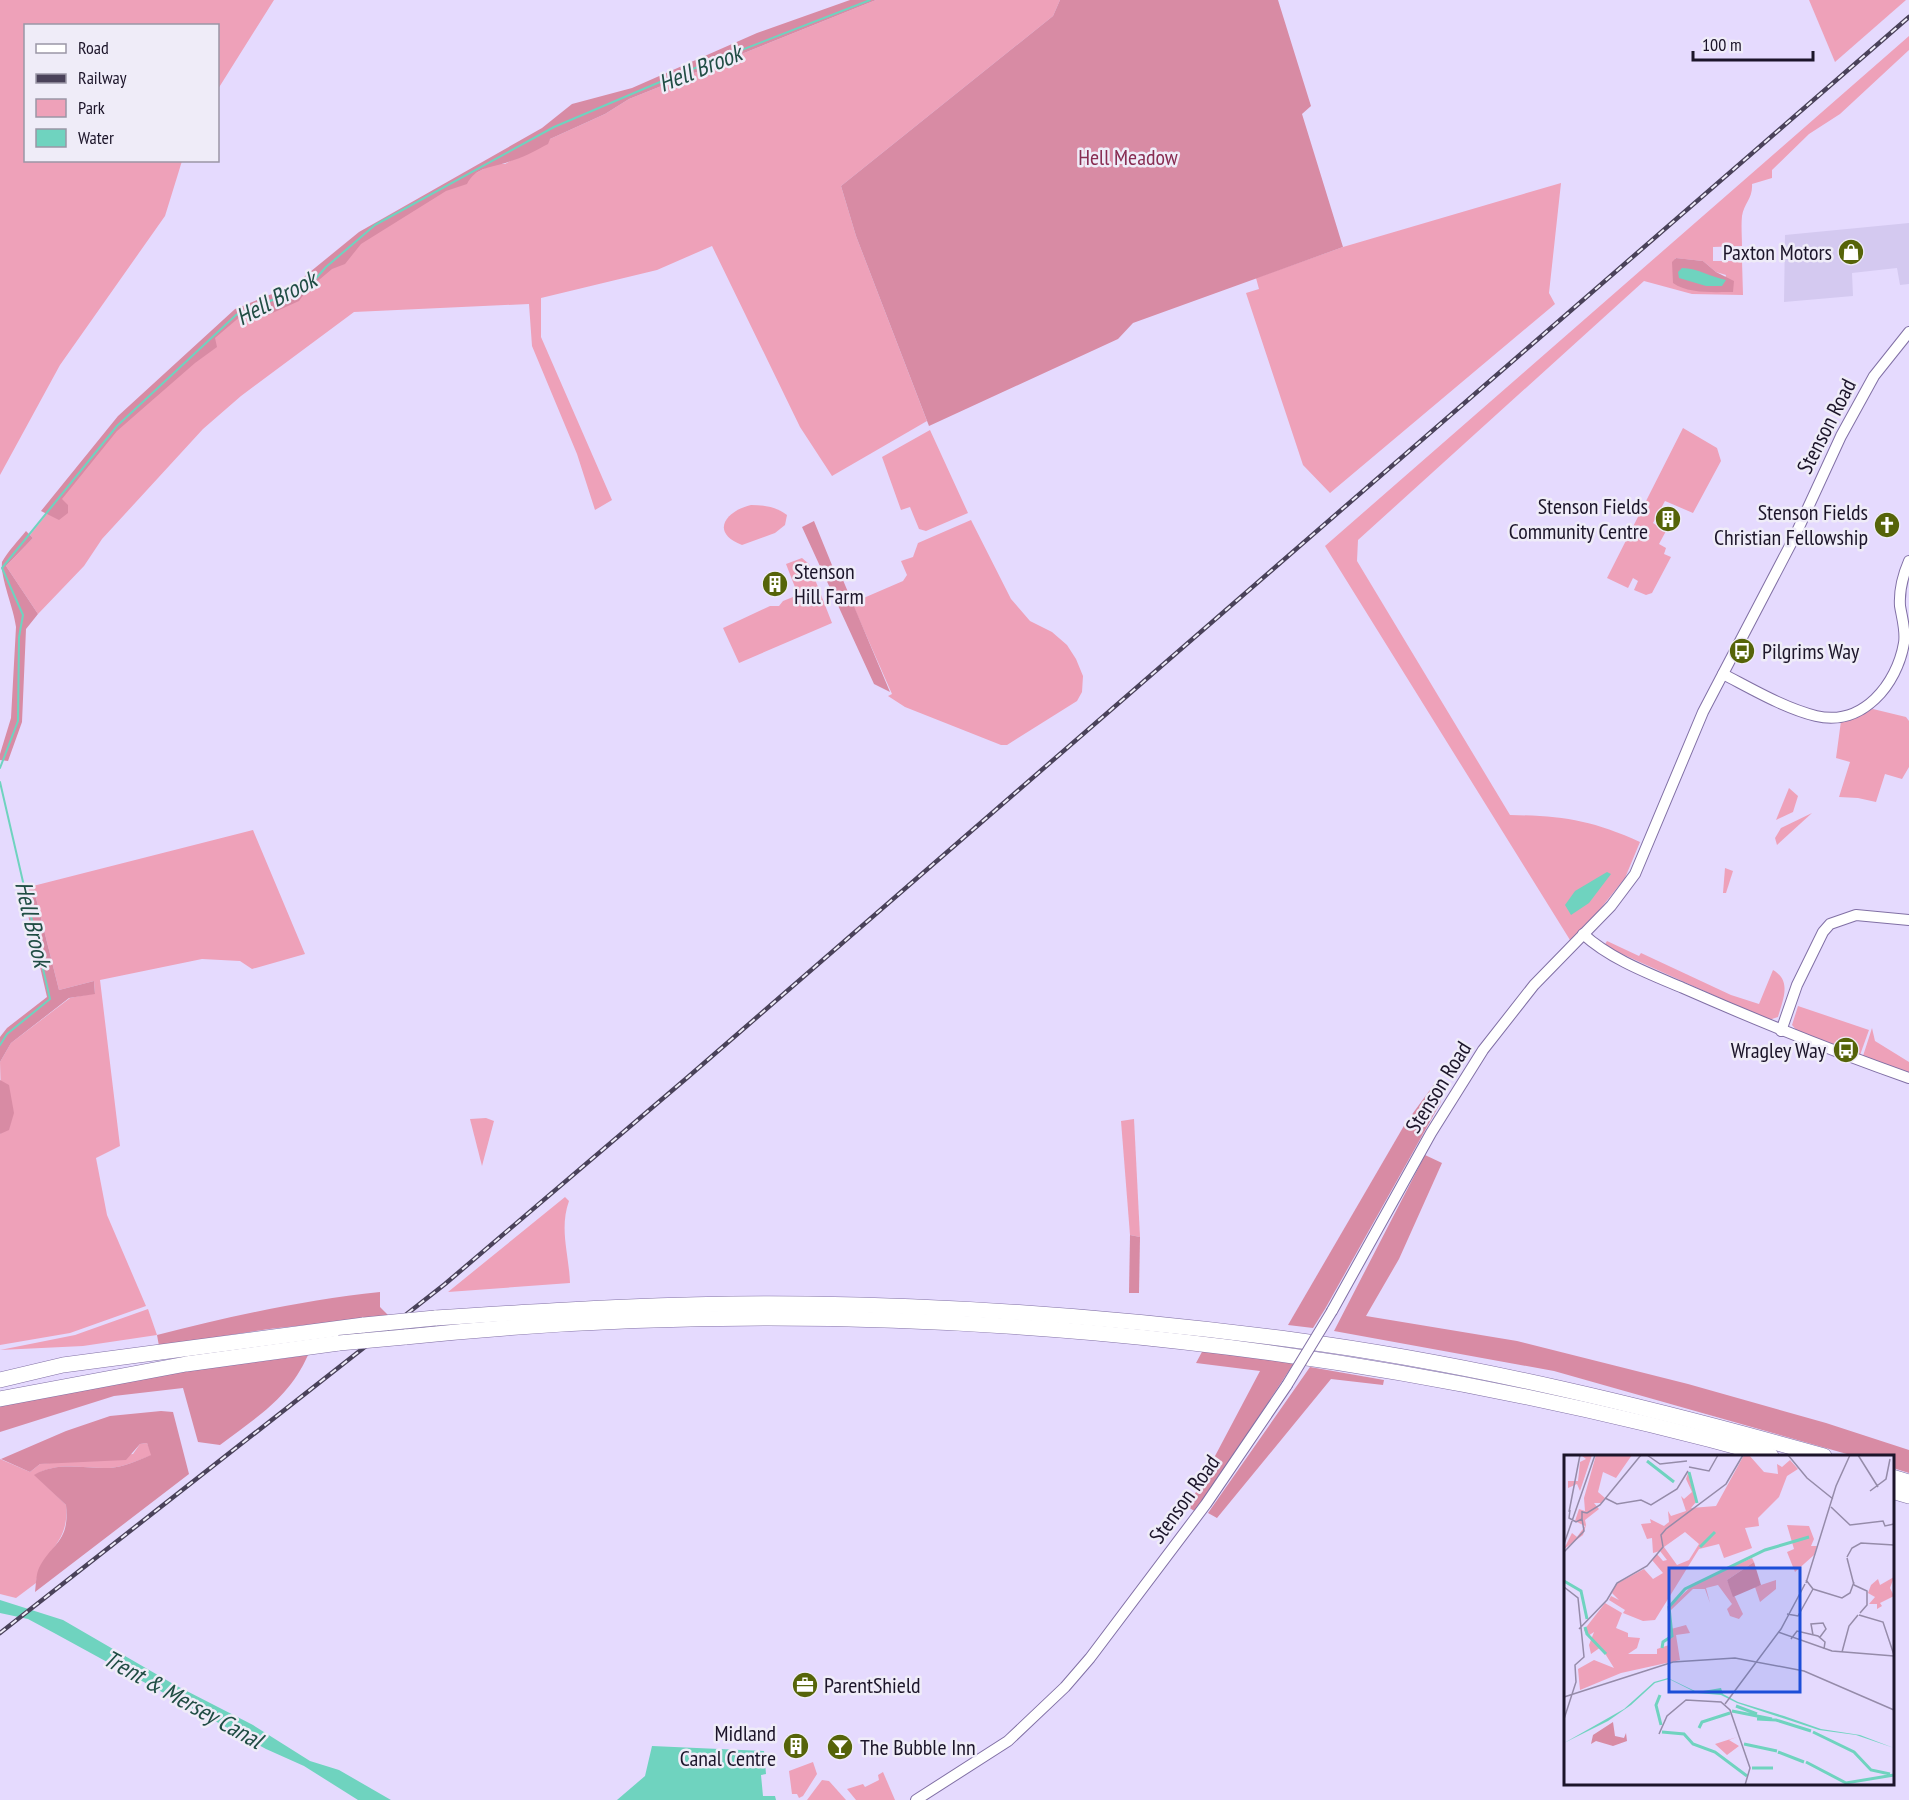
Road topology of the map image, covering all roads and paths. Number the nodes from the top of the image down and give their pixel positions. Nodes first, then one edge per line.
1 (1909, 332) edge
2 (1909, 561) edge
3 (1723, 674) junction
4 (1909, 920) edge
5 (1582, 934) junction
6 (1781, 1031) junction
7 (1909, 1078) edge
8 (0, 1380) edge
9 (0, 1399) edge
10 (1767, 1455) edge
11 (1820, 1455) edge
12 (1894, 1477) edge
13 (1909, 1482) edge
14 (1894, 1491) edge
15 (1909, 1496) edge
16 (916, 1800) edge

1 - 3 street, Stenson Road
2 - 3 street
3 - 5 street, Stenson Road
4 - 6 street
5 - 6 street
5 - 16 street, Stenson Road, bridge
6 - 7 street
8 - 11 highway, bridge
9 - 10 highway, bridge
12 - 13 highway
14 - 15 highway

